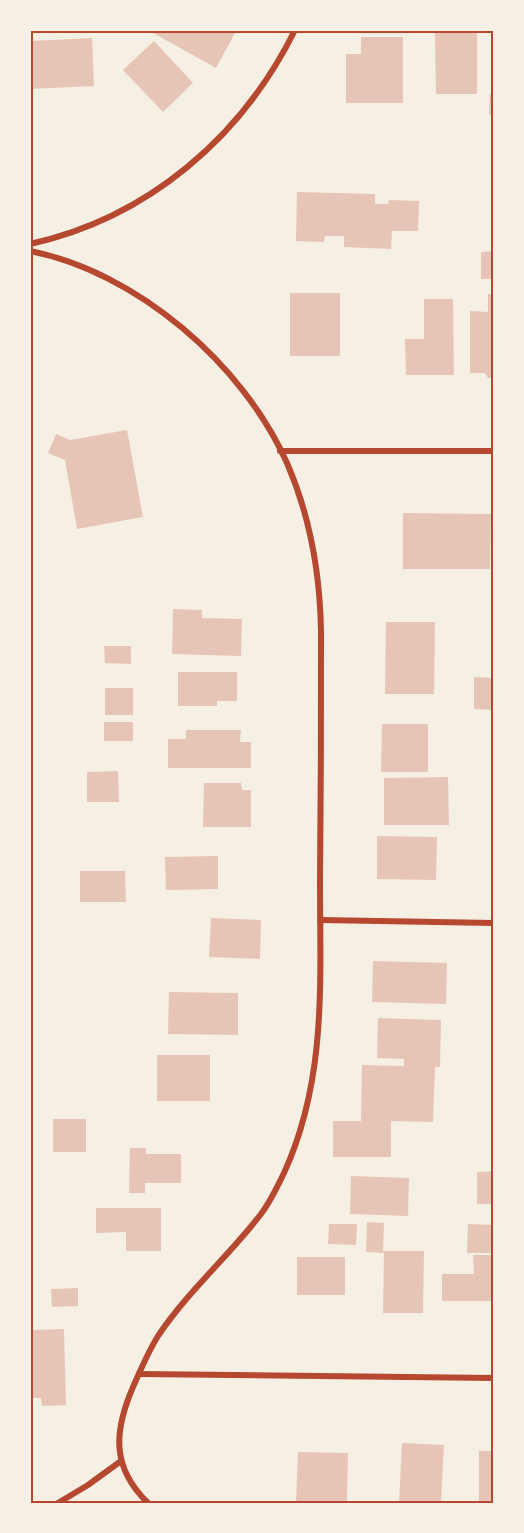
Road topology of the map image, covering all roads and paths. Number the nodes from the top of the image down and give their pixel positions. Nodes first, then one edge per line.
1 (295, 30) edge
2 (30, 244) edge
3 (30, 250) edge
4 (280, 451) junction
5 (494, 451) edge
6 (320, 920) junction
7 (494, 923) edge
8 (139, 1374) junction
9 (494, 1378) edge
10 (121, 1461) junction
11 (58, 1503) edge
12 (148, 1503) edge

1 - 2 street
3 - 4 street
4 - 5 street
4 - 6 street
6 - 7 street
6 - 8 street
8 - 9 street
8 - 10 street
10 - 11 street
10 - 12 street

